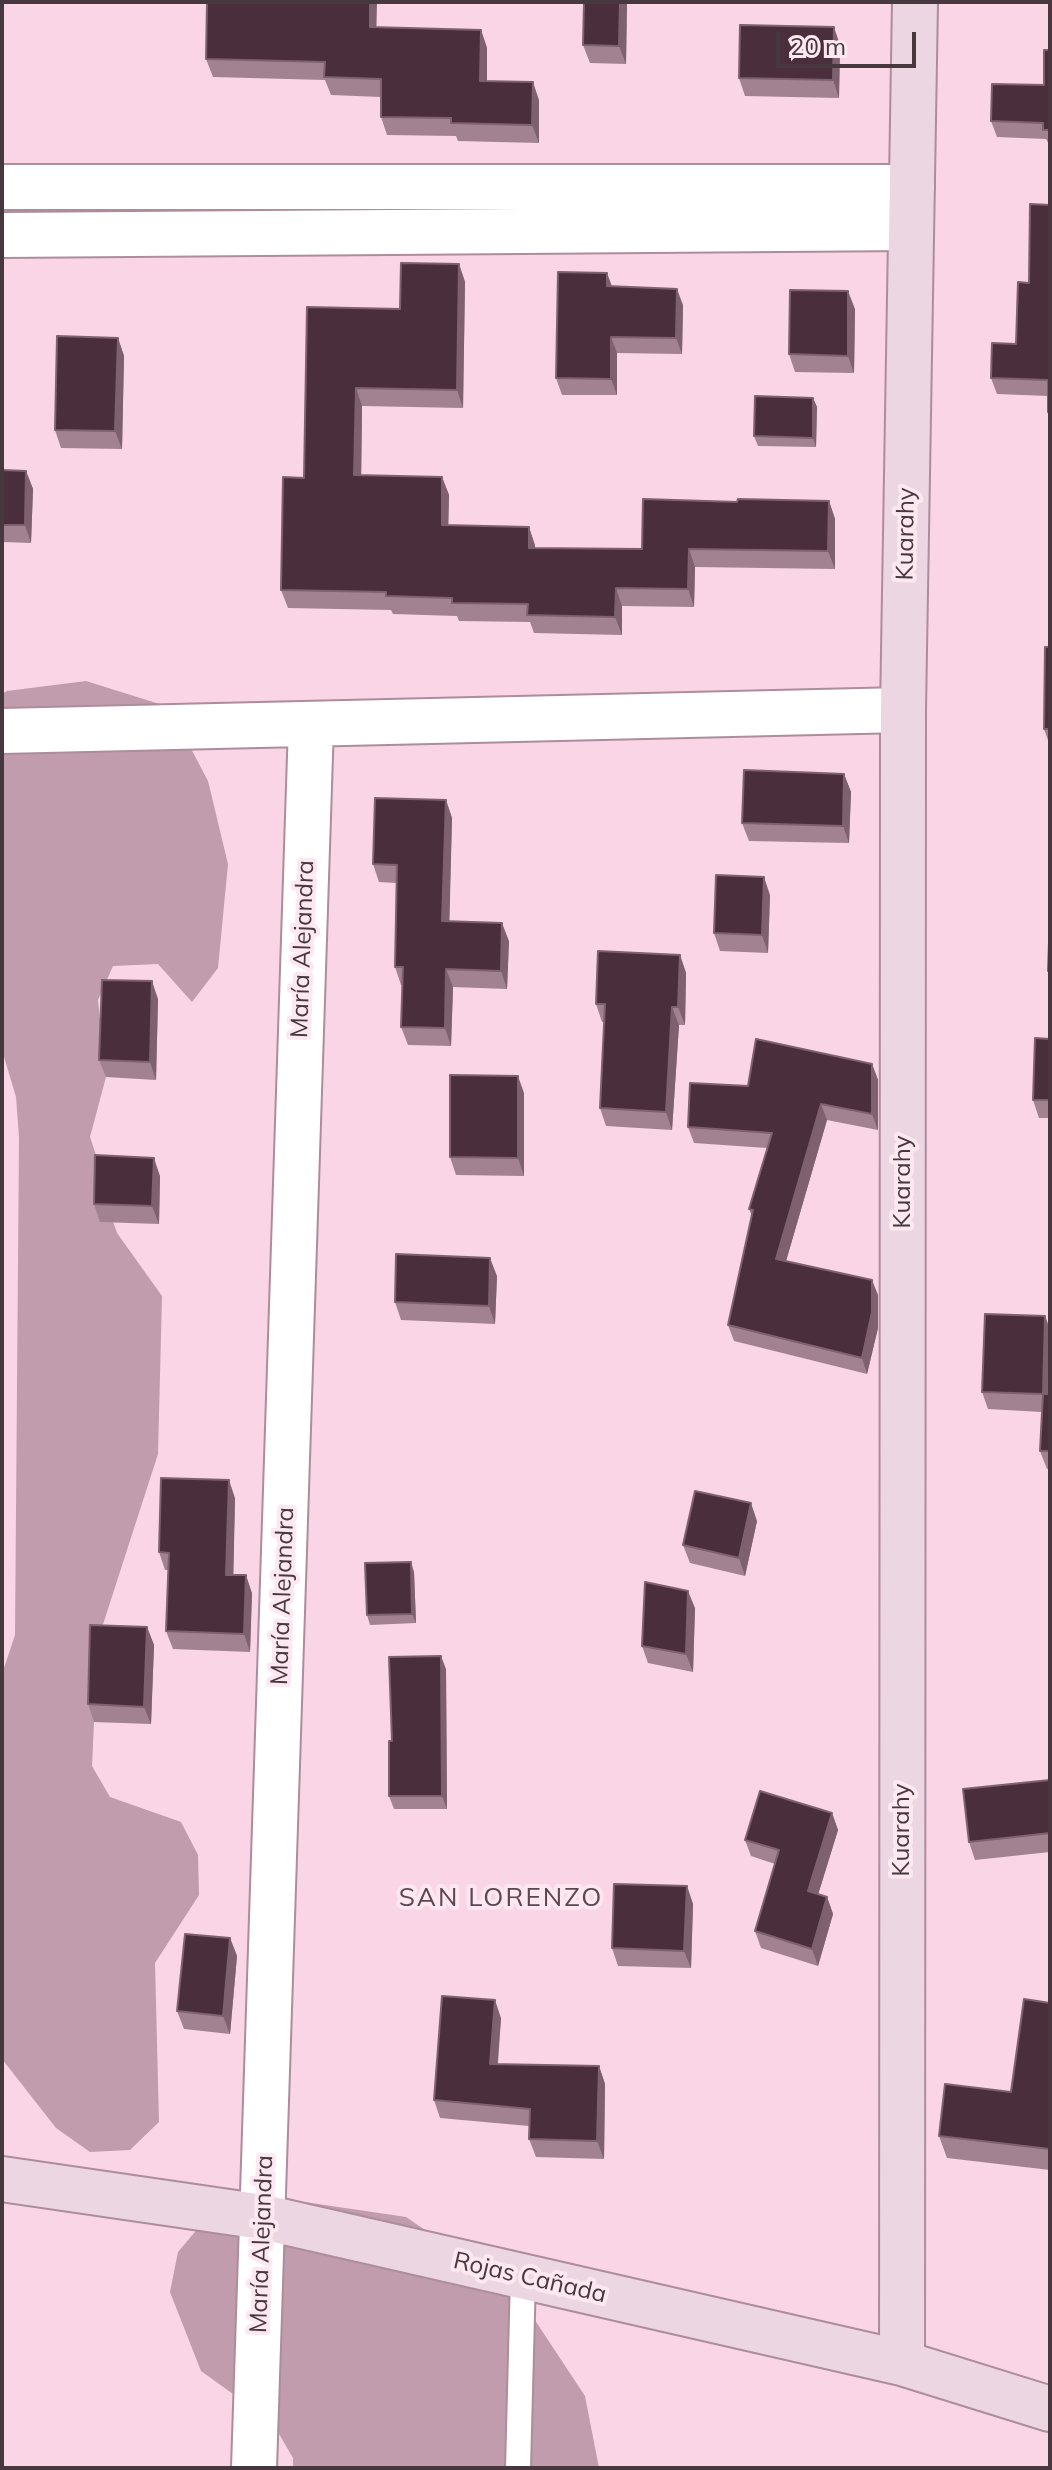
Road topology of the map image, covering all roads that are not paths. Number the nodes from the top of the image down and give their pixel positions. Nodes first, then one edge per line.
1 (915, 2) edge
2 (2, 187) edge
3 (911, 208) junction
4 (2, 235) edge
5 (903, 710) junction
6 (311, 725) junction
7 (2, 731) edge
8 (2, 2179) edge
9 (263, 2217) junction
10 (523, 2277) junction
11 (902, 2363) junction
12 (1050, 2409) edge
13 (254, 2468) edge
14 (518, 2468) edge

1 - 3 street, Kuarahy
2 - 3 street
3 - 4 street
3 - 5 street, Kuarahy
5 - 6 street
5 - 11 street, Kuarahy
6 - 7 street
6 - 9 street, María Alejandra
8 - 9 street, Rojas Cañada
9 - 10 street, Rojas Cañada
9 - 13 street, María Alejandra
10 - 11 street, Rojas Cañada
10 - 14 lane
11 - 12 street, Rojas Cañada

